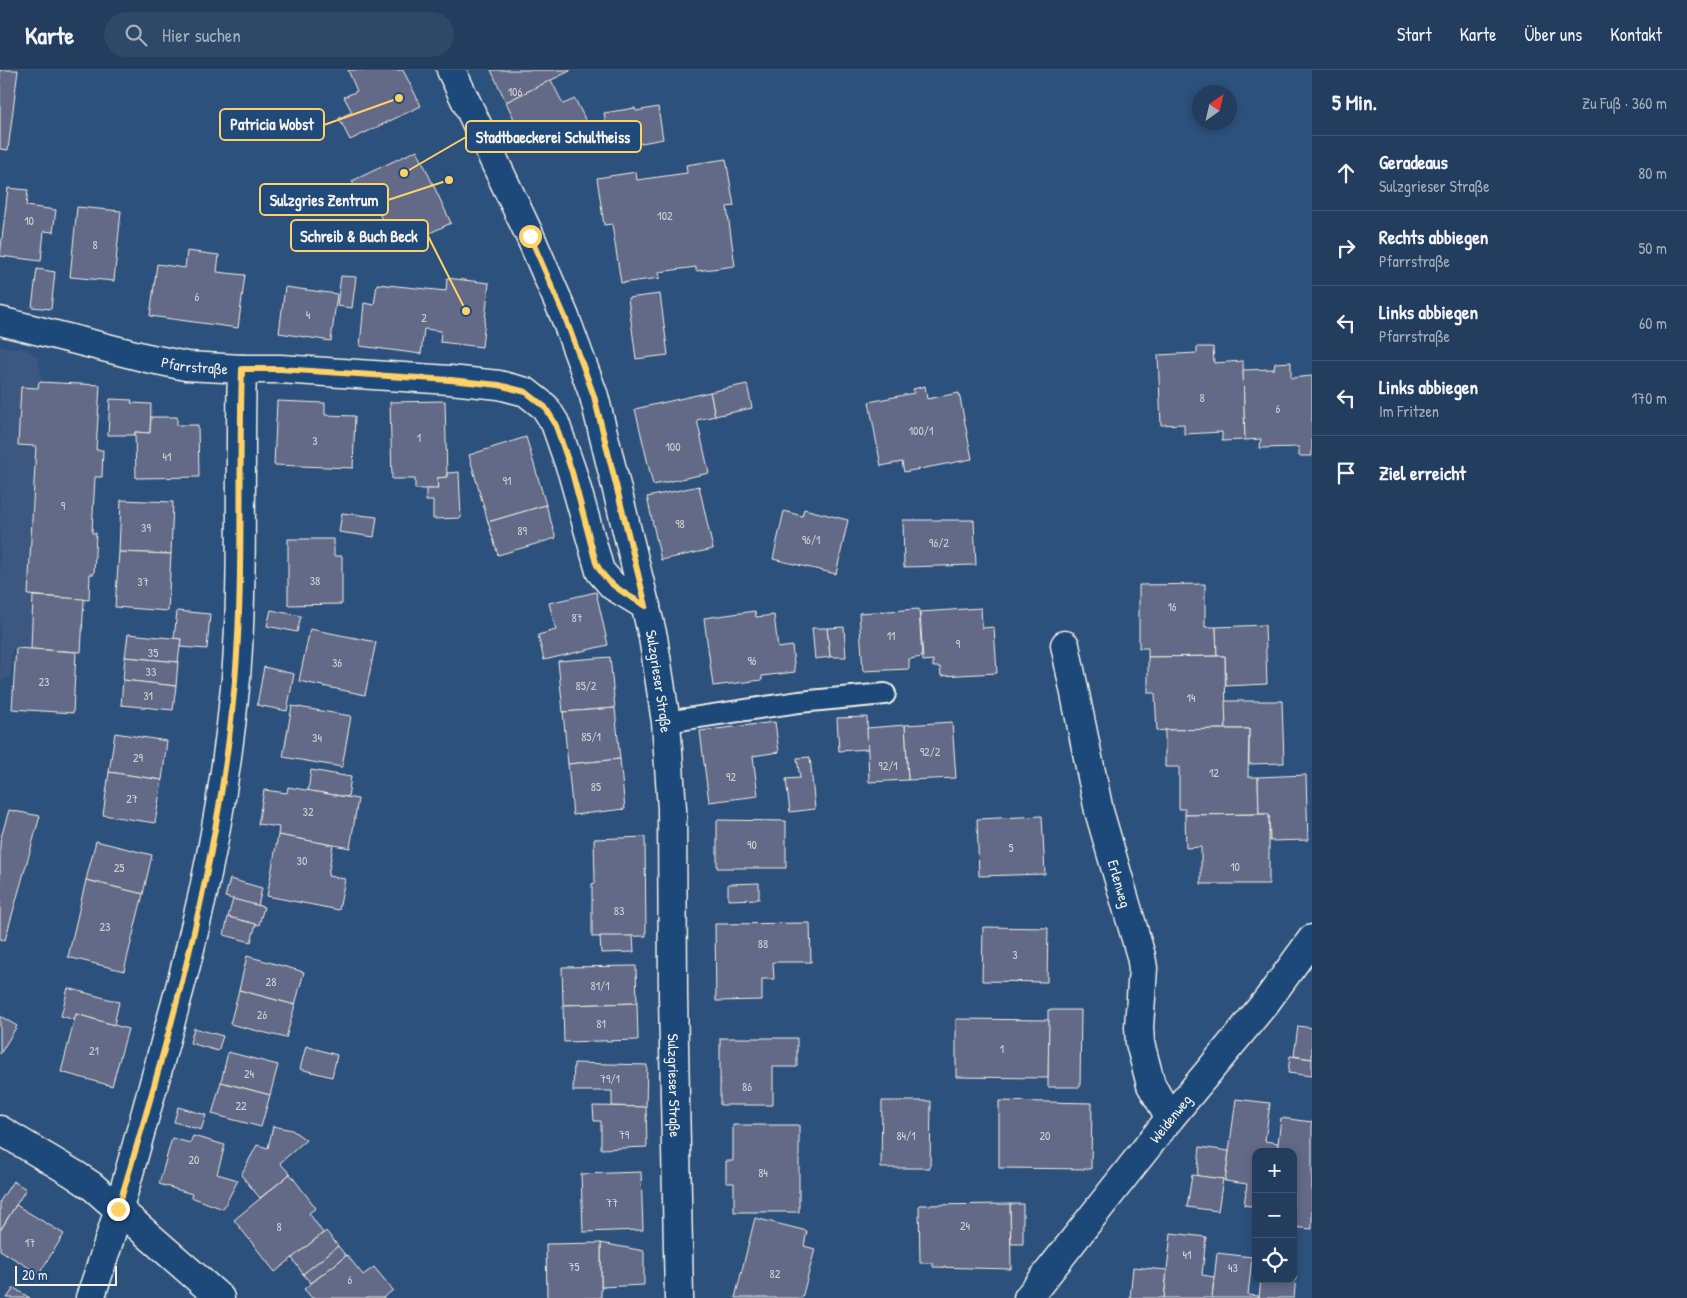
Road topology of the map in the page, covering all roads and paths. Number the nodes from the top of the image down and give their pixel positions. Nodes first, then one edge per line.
1 (451, 70) edge
2 (0, 321) edge
3 (242, 369) junction
4 (646, 606) junction
5 (1065, 645) dead end
6 (885, 694) dead end
7 (666, 722) junction
8 (1312, 939) edge
9 (1170, 1118) junction
10 (0, 1130) edge
11 (118, 1209) junction
12 (90, 1298) edge
13 (220, 1298) edge
14 (679, 1298) edge
15 (1028, 1298) edge

1 - 4 street, Sulzgrieser Straße
2 - 3 street, Pfarrstraße
3 - 4 street, Pfarrstraße
3 - 11 street
4 - 7 street, Sulzgrieser Straße
5 - 9 street, Erlenweg
6 - 7 lane
7 - 14 street, Sulzgrieser Straße
8 - 9 street, Weidenweg
9 - 15 street, Weidenweg
10 - 11 street
11 - 12 street
11 - 13 street

